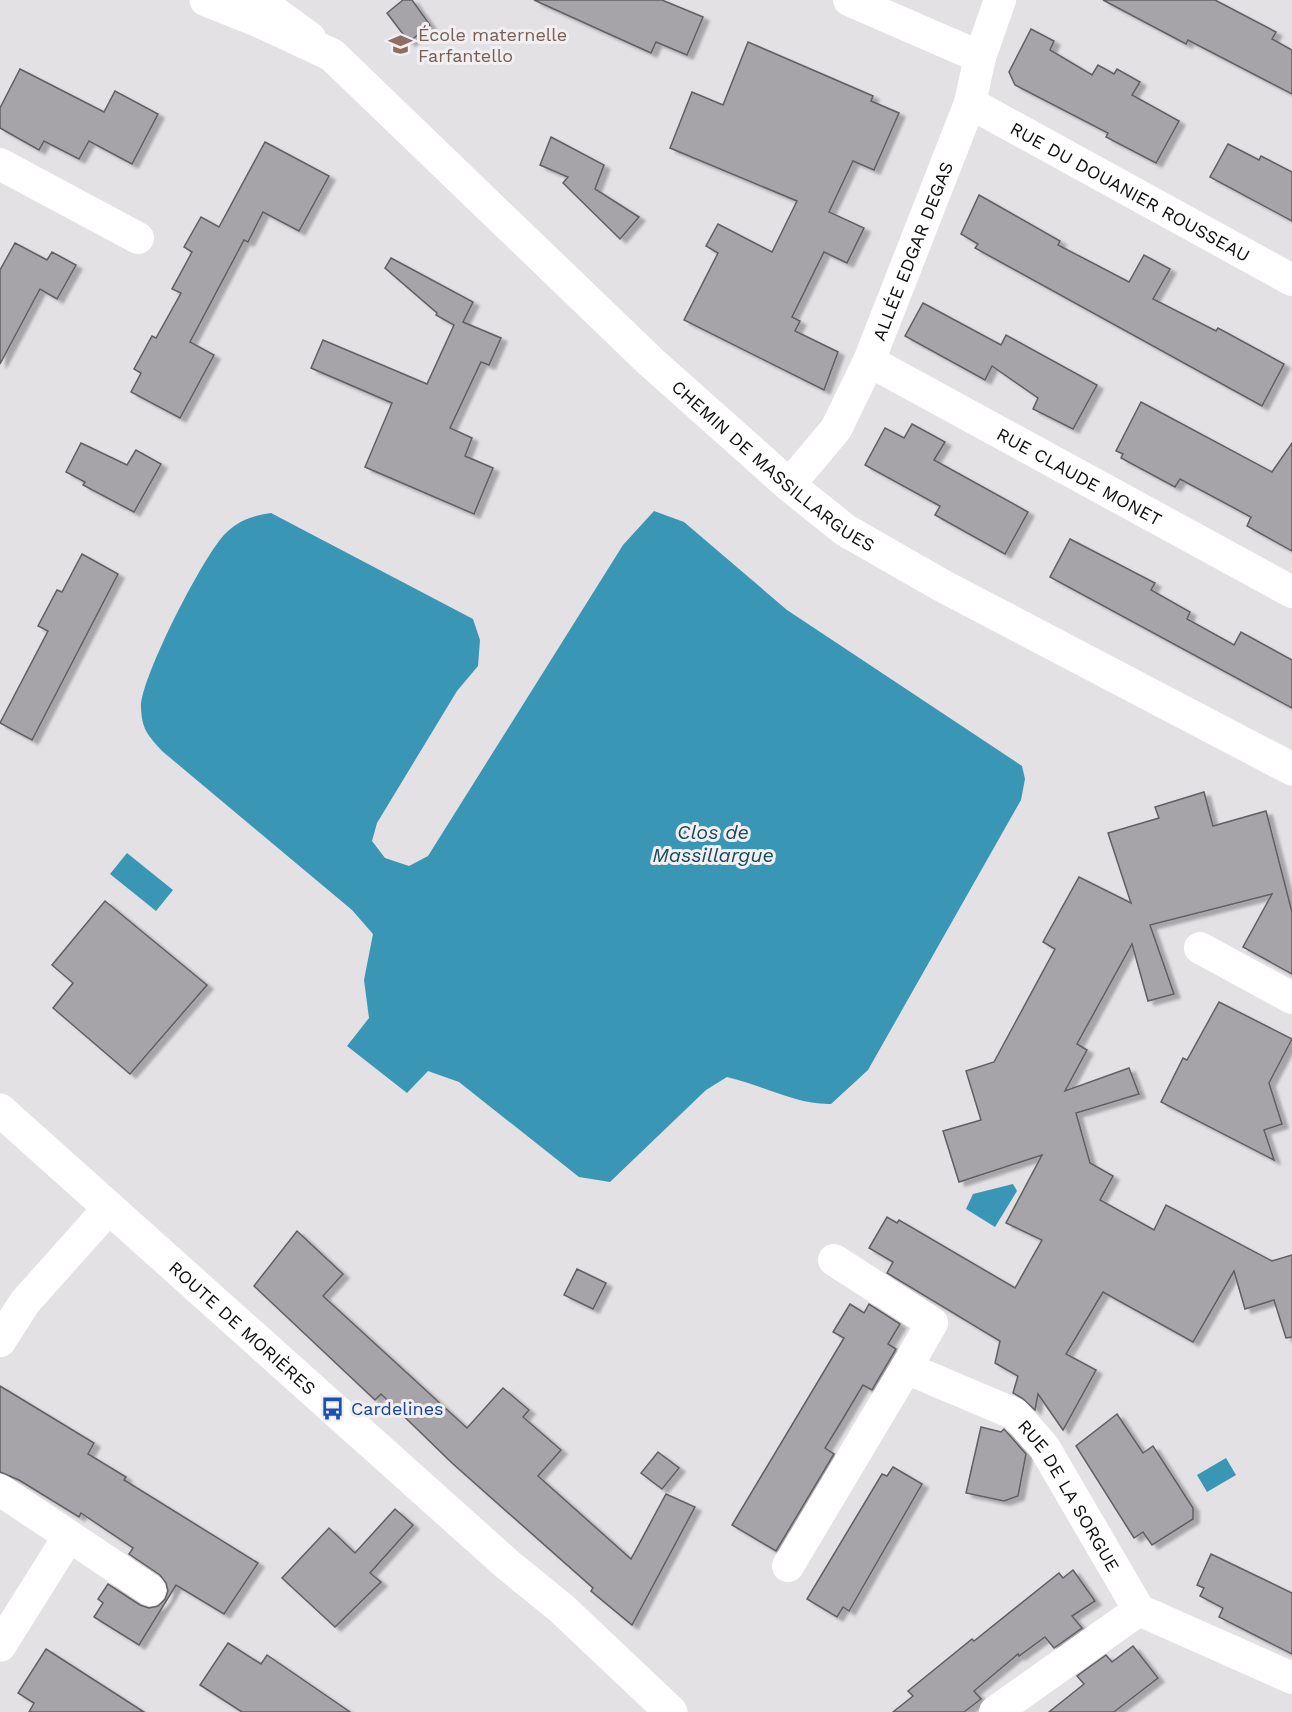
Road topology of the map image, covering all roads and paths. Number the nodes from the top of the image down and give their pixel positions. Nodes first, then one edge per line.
1 (206, 0) edge
2 (258, 0) edge
3 (849, 0) edge
4 (1000, 0) edge
5 (332, 55) junction
6 (980, 57) junction
7 (970, 103) junction
8 (0, 164) edge
9 (138, 238) dead end
10 (1292, 280) edge
11 (868, 361) junction
12 (789, 485) junction
13 (1292, 592) edge
14 (1292, 769) edge
15 (1200, 948) dead end
16 (1292, 998) edge
17 (0, 1110) edge
18 (109, 1208) junction
19 (834, 1260) dead end
20 (0, 1341) edge
21 (906, 1368) junction
22 (0, 1490) edge
23 (69, 1536) junction
24 (788, 1566) dead end
25 (150, 1590) dead end
26 (1139, 1610) junction
27 (0, 1646) edge
28 (1292, 1678) edge
29 (671, 1712) edge
30 (995, 1712) edge

1 - 5 street, CHEMIN DE MASSILLARGUES
2 - 5 street, CHEMIN DE MASSILLARGUES
3 - 6 street
4 - 6 street, ALLÉE EDGAR DEGAS
5 - 12 street, CHEMIN DE MASSILLARGUES
6 - 7 street, ALLÉE EDGAR DEGAS
7 - 10 street, RUE DU DOUANIER ROUSSEAU
7 - 11 street, ALLÉE EDGAR DEGAS
8 - 9 street
11 - 12 street, ALLÉE EDGAR DEGAS
11 - 13 street, RUE CLAUDE MONET
12 - 14 street, CHEMIN DE MASSILLARGUES
15 - 16 street
17 - 18 street, ROUTE DE MORIÈRES
18 - 20 street
18 - 29 street, ROUTE DE MORIÈRES
19 - 21 street
21 - 24 street
21 - 26 street, RUE DE LA SORGUE
22 - 23 street
23 - 25 street
23 - 27 street
26 - 28 street
26 - 30 street

